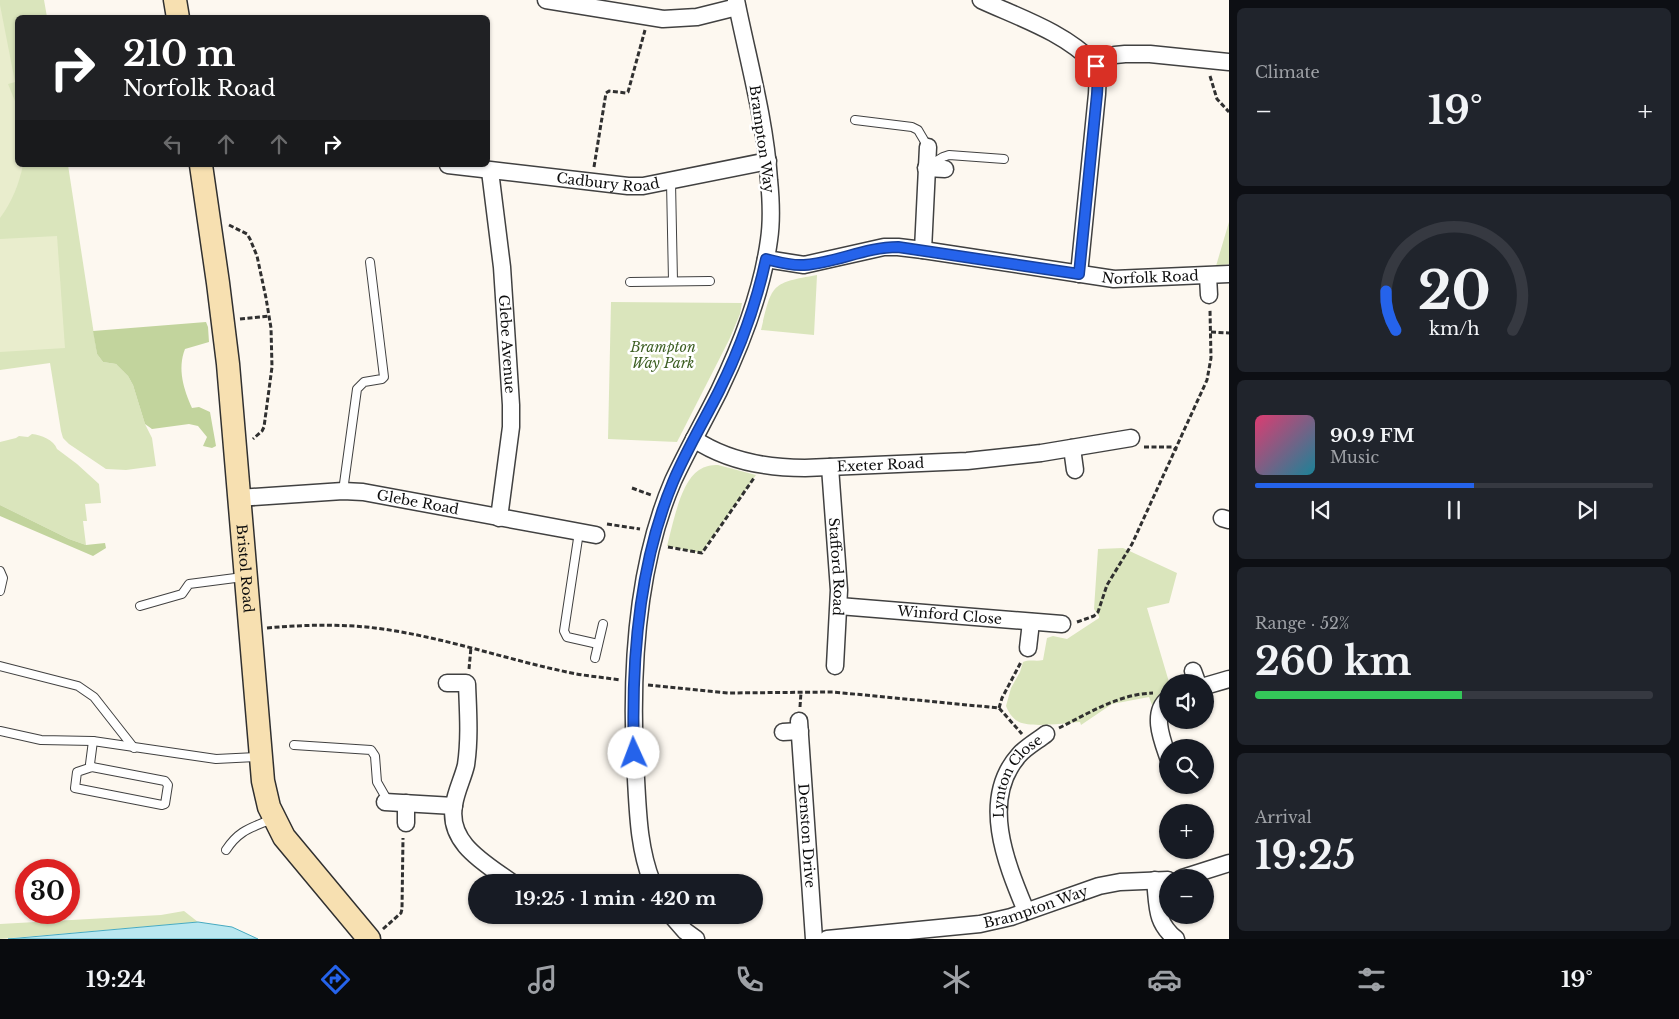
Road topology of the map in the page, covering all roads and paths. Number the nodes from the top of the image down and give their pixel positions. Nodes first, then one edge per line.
1 (175, 0) edge
2 (547, 0) edge
3 (981, 0) edge
4 (736, 4) edge
5 (178, 15) edge
6 (648, 17) junction
7 (1229, 62) edge
8 (1095, 64) junction
9 (1210, 68) junction
10 (1229, 112) edge
11 (855, 120) dead end
12 (928, 147) joint
13 (1004, 159) dead end
14 (768, 161) junction
15 (200, 167) edge
16 (462, 167) edge
17 (926, 168) junction
18 (945, 169) dead end
19 (490, 171) junction
20 (591, 181) junction
21 (671, 182) junction
22 (209, 221) junction
23 (923, 250) junction
24 (766, 259) junction
25 (370, 262) dead end
26 (1079, 274) junction
27 (1229, 274) edge
28 (1208, 276) junction
29 (710, 281) dead end
30 (630, 282) dead end
31 (673, 282) junction
32 (1209, 295) joint
33 (269, 316) junction
34 (222, 321) junction
35 (1211, 332) junction
36 (1229, 333) edge
37 (1131, 438) joint
38 (694, 439) junction
39 (234, 444) junction
40 (1072, 448) junction
41 (1176, 450) junction
42 (763, 465) junction
43 (830, 467) junction
44 (1076, 470) dead end
45 (343, 491) junction
46 (239, 498) junction
47 (499, 518) junction
48 (579, 532) junction
49 (596, 535) joint
50 (654, 538) junction
51 (0, 571) edge
52 (245, 577) junction
53 (0, 591) edge
54 (140, 606) dead end
55 (839, 606) junction
56 (1031, 622) junction
57 (603, 624) dead end
58 (1062, 624) joint
59 (249, 629) junction
60 (598, 644) junction
61 (1028, 648) joint
62 (595, 658) dead end
63 (0, 666) edge
64 (835, 666) dead end
65 (1229, 679) edge
66 (635, 682) junction
67 (447, 683) dead end
68 (1214, 683) edge
69 (1159, 695) edge
70 (999, 708) junction
71 (794, 728) dead end
72 (0, 732) edge
73 (1046, 734) joint
74 (93, 741) junction
75 (294, 745) dead end
76 (1031, 745) junction
77 (134, 748) junction
78 (260, 757) junction
79 (92, 767) junction
80 (387, 802) joint
81 (406, 803) junction
82 (454, 806) junction
83 (273, 818) junction
84 (406, 823) joint
85 (226, 850) dead end
86 (1229, 863) edge
87 (1210, 869) edge
88 (500, 874) edge
89 (649, 874) edge
90 (1159, 880) edge
91 (1026, 911) junction
92 (679, 924) edge
93 (1162, 924) edge
94 (374, 936) edge
95 (1166, 936) edge
96 (863, 937) edge
97 (696, 939) edge
98 (814, 939) edge
99 (826, 939) edge

1 - 5 main road
2 - 6 street
3 - 8 street
4 - 6 street
4 - 14 street, Brampton Way
6 - 20 path
7 - 9 street
8 - 9 street
8 - 26 street
9 - 10 path
11 - 12 lane
12 - 17 street
13 - 17 lane
14 - 21 street, Cadbury Road
14 - 24 street, Brampton Way
15 - 22 main road, Bristol Road
16 - 19 street, Cadbury Road
17 - 18 street
17 - 23 street
19 - 20 street, Cadbury Road
19 - 47 street, Glebe Avenue
20 - 21 street, Cadbury Road
21 - 31 lane
22 - 33 path
22 - 34 main road, Bristol Road
23 - 24 street, Norfolk Road
23 - 26 street, Norfolk Road
24 - 38 street, Brampton Way
25 - 45 lane
26 - 28 street, Norfolk Road
27 - 28 street, Norfolk Road
28 - 32 street, Norfolk Road
29 - 31 lane
30 - 31 lane
32 - 35 path
33 - 34 path
33 - 39 path
34 - 39 main road, Bristol Road
35 - 36 path
35 - 41 path
37 - 40 street, Exeter Road
37 - 41 path
38 - 42 street, Exeter Road
38 - 50 street, Brampton Way
39 - 46 main road, Bristol Road
40 - 43 street, Exeter Road
40 - 44 street
41 - 58 path
42 - 43 street, Exeter Road
42 - 50 path
43 - 55 street, Stafford Road
45 - 46 street, Glebe Road
45 - 47 street, Glebe Road
46 - 52 main road, Bristol Road
47 - 48 street, Glebe Road
48 - 49 street, Glebe Road
48 - 60 lane
49 - 50 path
50 - 66 street, Brampton Way
51 - 53 lane
52 - 54 lane
52 - 59 main road, Bristol Road
55 - 56 street, Winford Close
55 - 64 street, Stafford Road
56 - 58 street, Winford Close
56 - 61 street
57 - 60 lane
59 - 66 path
59 - 78 main road, Bristol Road
60 - 62 lane
61 - 70 path
63 - 77 lane
65 - 68 street
66 - 70 path
66 - 89 street, Brampton Way
67 - 82 street
69 - 73 path
70 - 76 path
71 - 98 street, Denston Drive
72 - 74 lane
73 - 76 street, Lynton Close
74 - 77 lane
74 - 79 lane
75 - 80 lane
76 - 91 street, Lynton Close
77 - 78 lane
78 - 83 main road, Bristol Road
79 - 79 lane
80 - 81 street
81 - 82 street
81 - 84 street
82 - 88 street
83 - 85 lane
83 - 94 main road, Bristol Road
84 - 94 path
86 - 87 street
90 - 91 street, Brampton Way
91 - 96 street, Brampton Way
92 - 97 street
93 - 95 street, Brampton Way
96 - 99 street, Brampton Way

